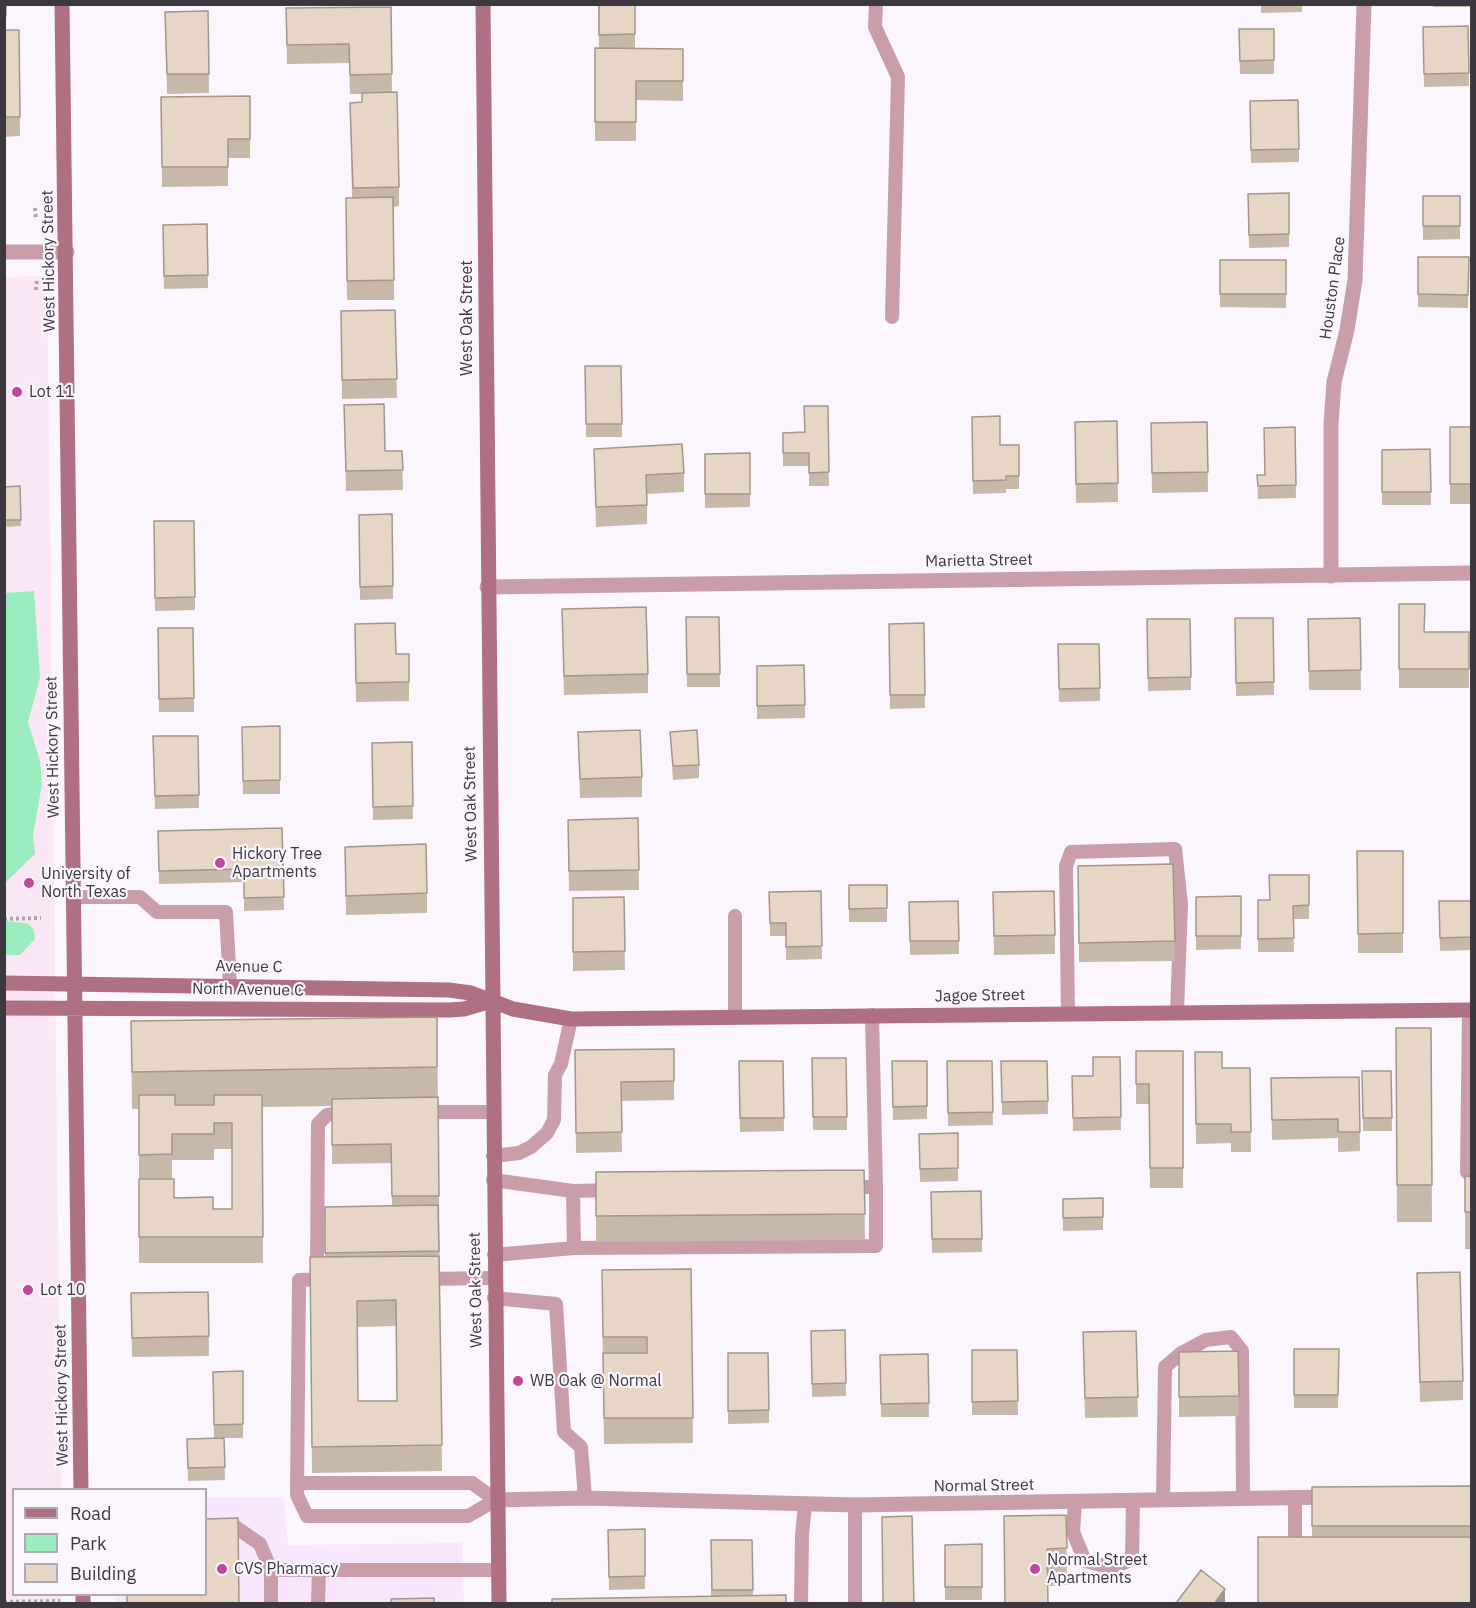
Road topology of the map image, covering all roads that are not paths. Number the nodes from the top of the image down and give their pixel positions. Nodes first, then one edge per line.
1 (63, 4) edge
2 (483, 4) edge
3 (876, 4) edge
4 (1364, 4) edge
5 (4, 252) edge
6 (67, 252) junction
7 (892, 317) dead end
8 (1472, 573) edge
9 (1331, 576) junction
10 (487, 587) junction
11 (73, 897) junction
12 (735, 916) dead end
13 (4, 982) edge
14 (74, 982) junction
15 (230, 985) junction
16 (491, 1001) junction
17 (74, 1006) junction
18 (4, 1008) edge
19 (1470, 1010) edge
20 (1177, 1012) junction
21 (1068, 1014) junction
22 (872, 1015) junction
23 (735, 1017) junction
24 (572, 1019) junction
25 (359, 1112) edge
26 (406, 1112) edge
27 (492, 1112) junction
28 (493, 1156) junction
29 (1467, 1172) dead end
30 (493, 1180) junction
31 (876, 1187) junction
32 (829, 1188) edge
33 (631, 1190) edge
34 (573, 1191) junction
35 (574, 1248) junction
36 (494, 1255) junction
37 (494, 1278) junction
38 (340, 1279) edge
39 (410, 1279) edge
40 (317, 1280) junction
41 (494, 1298) junction
42 (297, 1483) junction
43 (81, 1488) edge
44 (1243, 1497) junction
45 (1295, 1497) junction
46 (1342, 1497) edge
47 (585, 1498) junction
48 (1163, 1499) junction
49 (496, 1500) junction
50 (1134, 1500) junction
51 (1075, 1502) junction
52 (805, 1504) junction
53 (855, 1505) junction
54 (207, 1526) edge
55 (1295, 1563) edge
56 (271, 1570) junction
57 (319, 1570) junction
58 (498, 1570) junction
59 (271, 1604) edge
60 (318, 1604) edge
61 (499, 1604) edge
62 (801, 1604) edge
63 (855, 1604) edge

1 - 6 main road, West Hickory Street
2 - 10 main road, West Oak Street
3 - 7 lane
4 - 9 street, Houston Place
5 - 6 street
6 - 11 main road, West Hickory Street
8 - 9 street, Marietta Street
9 - 10 street, Marietta Street
10 - 16 main road, West Oak Street
11 - 14 main road, West Hickory Street
11 - 15 lane
12 - 23 lane
13 - 14 main road, Avenue C
14 - 15 main road, Avenue C
14 - 17 main road, West Hickory Street
15 - 16 main road, Avenue C
16 - 17 main road, North Avenue C
16 - 24 main road, Jagoe Street
16 - 27 main road, West Oak Street
17 - 18 main road, North Avenue C
17 - 43 main road, West Hickory Street
19 - 20 main road, Jagoe Street
19 - 29 lane
20 - 21 main road, Jagoe Street
20 - 21 lane
21 - 22 main road, Jagoe Street
22 - 23 main road, Jagoe Street
22 - 31 lane
23 - 24 main road, Jagoe Street
24 - 28 lane
25 - 40 lane
26 - 27 lane
27 - 28 main road, West Oak Street
28 - 30 main road, West Oak Street
30 - 34 lane
30 - 36 main road, West Oak Street
31 - 32 lane
31 - 35 lane
33 - 34 lane
34 - 35 lane
35 - 36 lane
36 - 37 main road, West Oak Street
37 - 39 lane
37 - 41 main road, West Oak Street
38 - 40 lane
40 - 42 lane
41 - 47 lane
41 - 49 main road, West Oak Street
42 - 49 lane
42 - 49 lane
44 - 45 street, Normal Street
44 - 48 street, Normal Street
44 - 48 lane
45 - 46 street, Normal Street
45 - 55 lane
47 - 49 street, Normal Street
47 - 52 street, Normal Street
48 - 50 street, Normal Street
49 - 58 main road, West Oak Street
50 - 51 street, Normal Street
50 - 51 lane
51 - 53 street, Normal Street
52 - 53 street, Normal Street
52 - 62 lane
53 - 63 lane
54 - 56 lane
56 - 57 lane
56 - 59 lane
57 - 58 lane
57 - 60 lane
58 - 61 main road, West Oak Street

